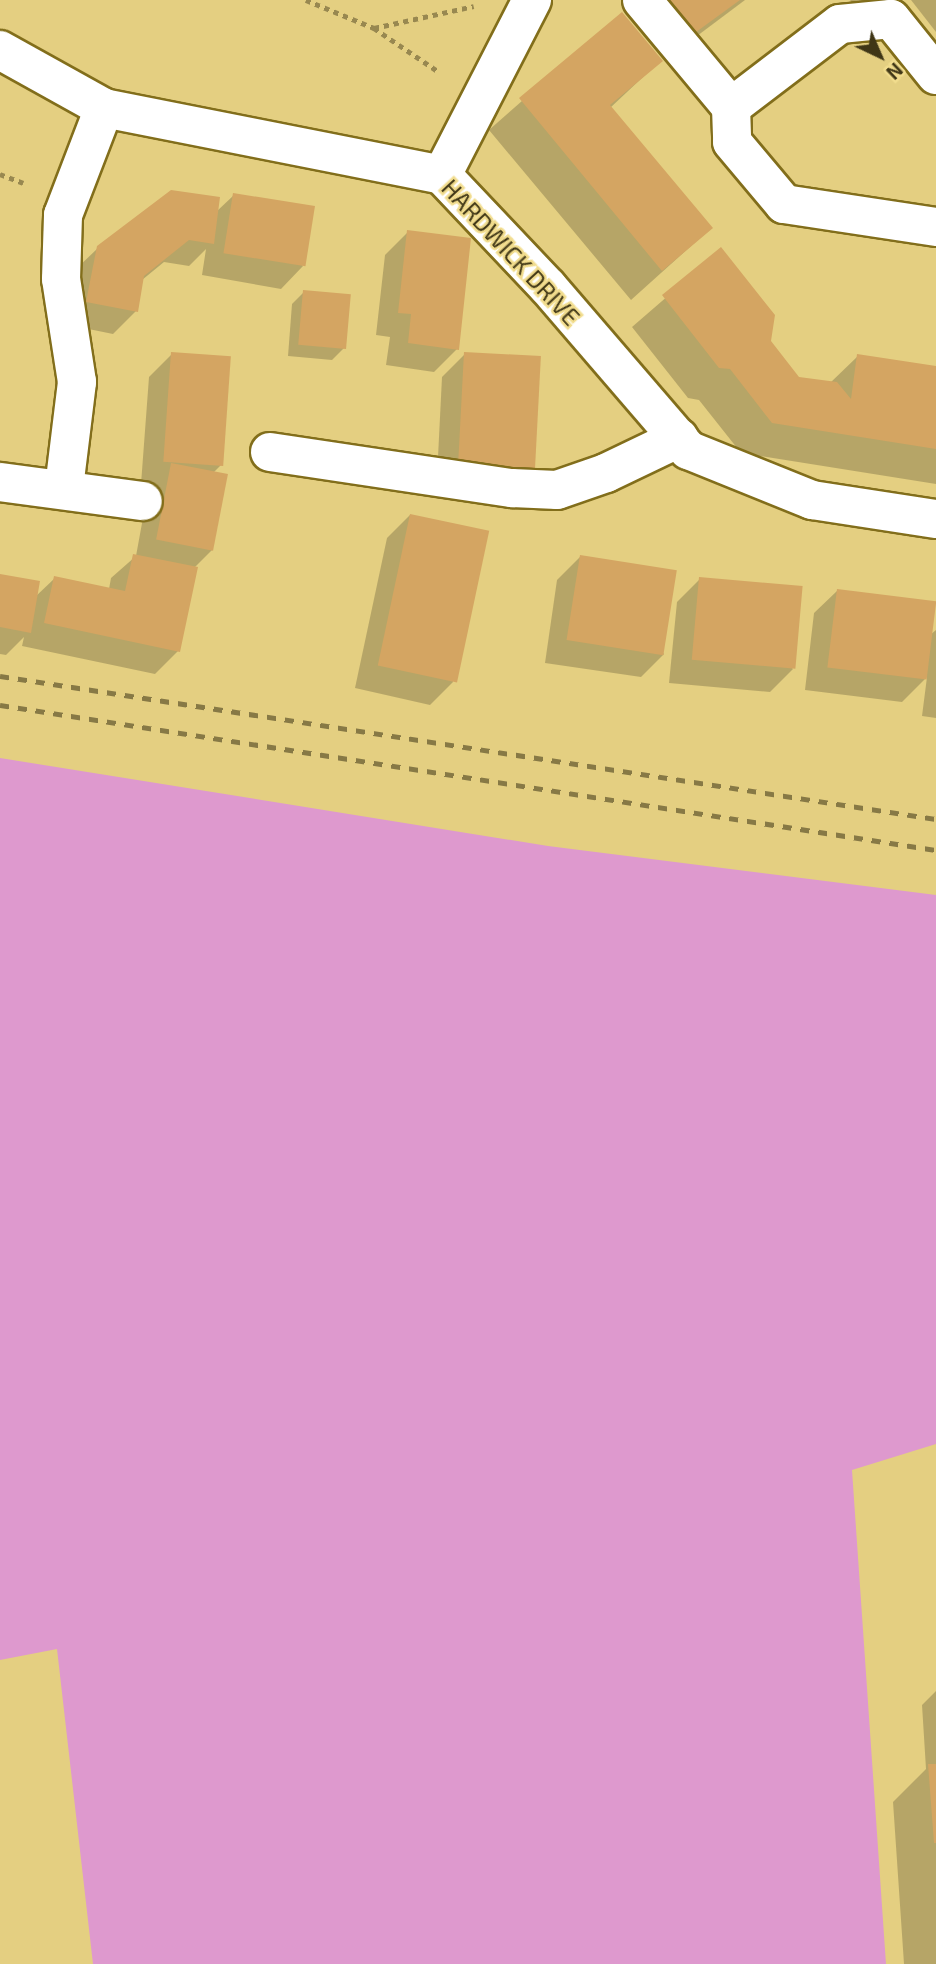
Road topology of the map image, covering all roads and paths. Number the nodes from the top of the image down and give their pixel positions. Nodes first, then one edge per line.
1 (306, 0) edge
2 (532, 0) edge
3 (642, 0) edge
4 (476, 6) dead end
5 (374, 28) junction
6 (0, 50) edge
7 (936, 75) edge
8 (482, 97) junction
9 (731, 107) junction
10 (104, 108) junction
11 (442, 176) junction
12 (936, 227) edge
13 (679, 439) junction
14 (270, 452) dead end
15 (0, 482) edge
16 (64, 488) junction
17 (143, 500) dead end
18 (936, 519) edge

1 - 5 path
2 - 8 street
3 - 9 street
4 - 5 path
5 - 8 path
6 - 10 street, HARDWICK DRIVE
7 - 9 street
8 - 11 street
9 - 12 street
10 - 11 street, HARDWICK DRIVE
10 - 16 street
11 - 13 street, HARDWICK DRIVE
13 - 14 street
13 - 18 street, HARDWICK DRIVE
15 - 16 street
16 - 17 street

